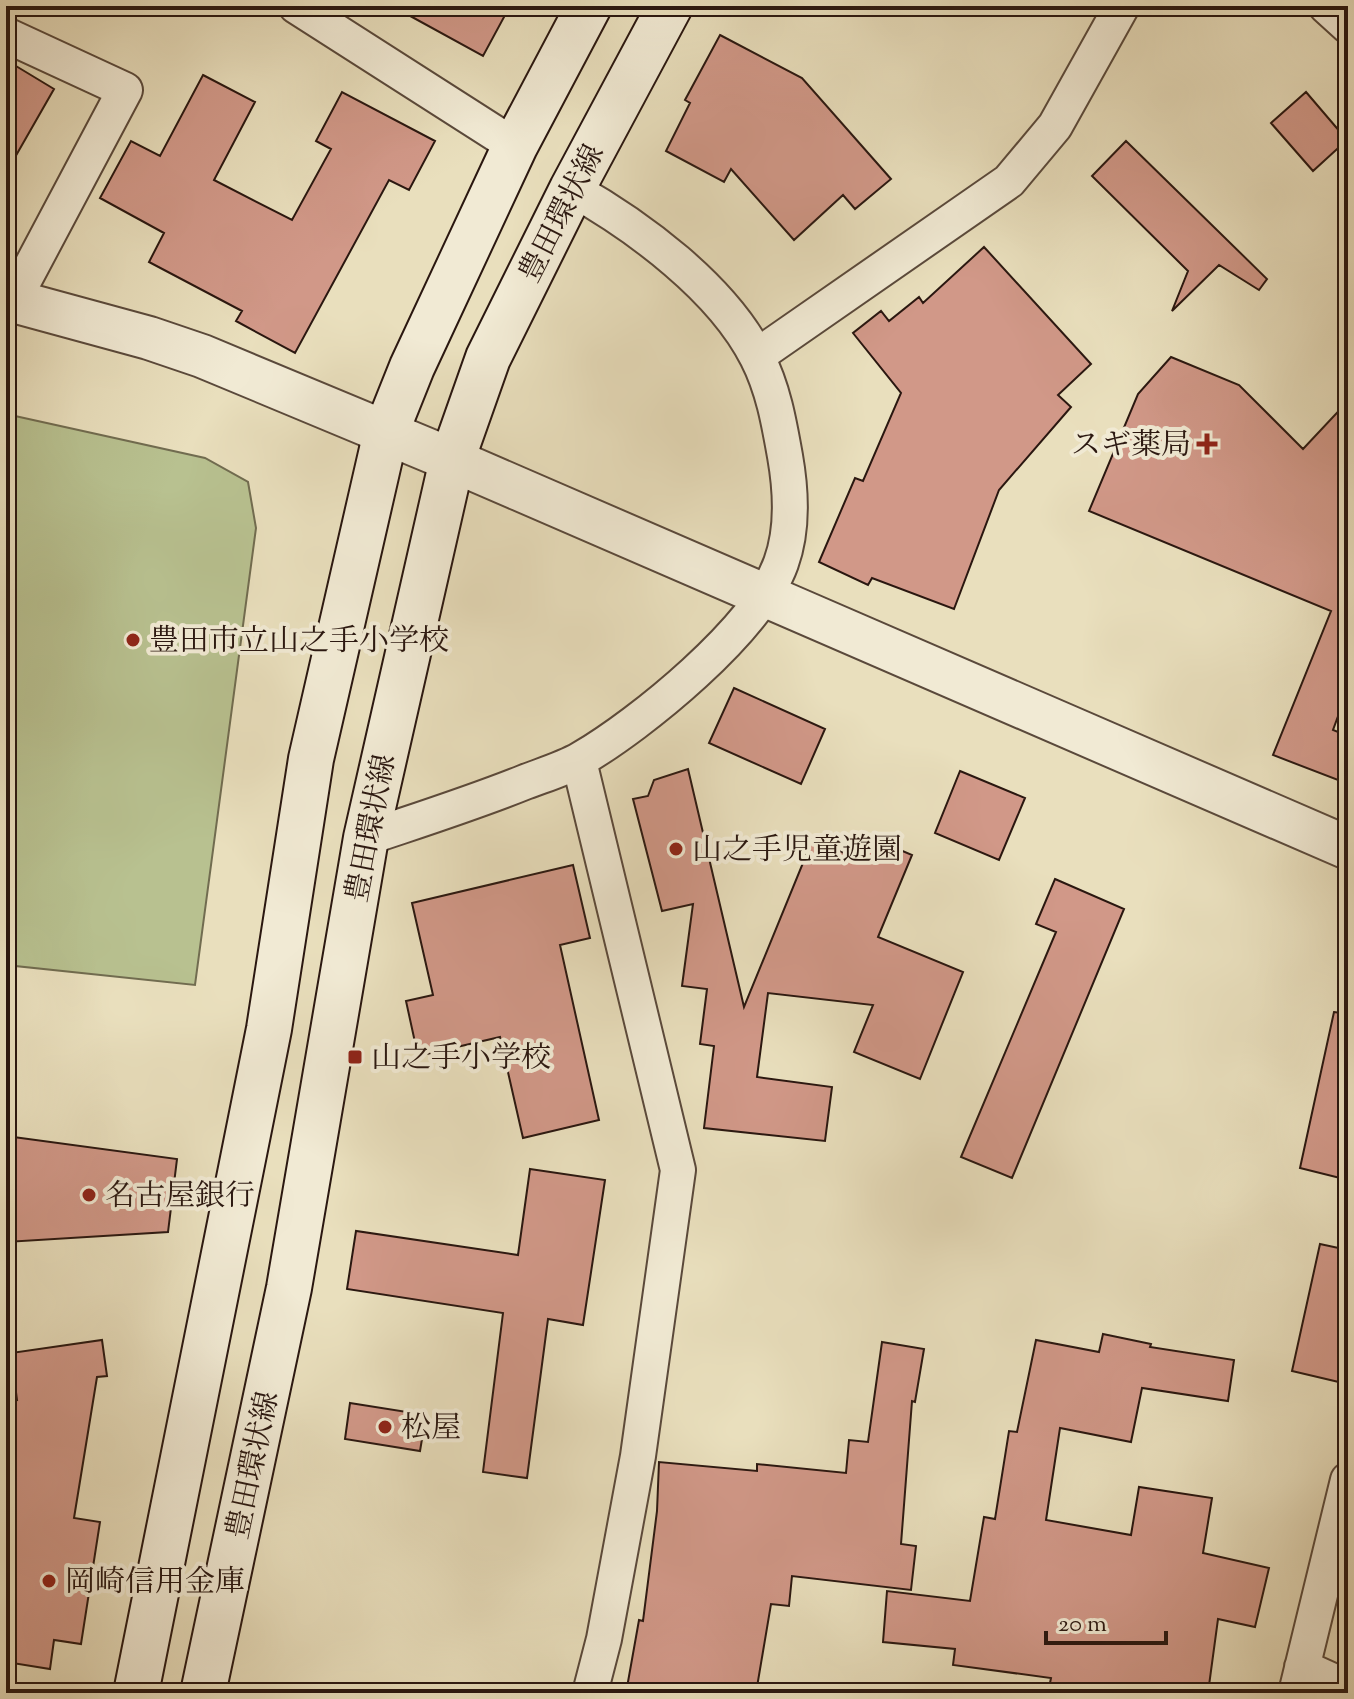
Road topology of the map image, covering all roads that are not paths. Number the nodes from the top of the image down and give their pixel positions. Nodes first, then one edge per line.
1 (296, 6) edge
2 (589, 6) edge
3 (670, 6) edge
4 (1122, 6) edge
5 (1326, 6) edge
6 (1348, 26) edge
7 (6, 35) edge
8 (515, 146) junction
9 (572, 189) junction
10 (9, 300) edge
11 (757, 356) junction
12 (386, 432) junction
13 (452, 460) junction
14 (763, 596) junction
15 (579, 761) junction
16 (366, 838) junction
17 (1348, 848) edge
18 (1348, 1480) edge
19 (1299, 1680) edge
20 (1348, 1688) edge
21 (136, 1693) edge
22 (203, 1693) edge
23 (590, 1693) edge

1 - 8 street
2 - 8 main road
3 - 9 main road, 豊田環状線
4 - 11 street
5 - 6 street
7 - 10 street
8 - 12 main road
9 - 11 street
9 - 13 main road, 豊田環状線
10 - 12 street
11 - 14 street
12 - 13 street
12 - 21 main road
13 - 14 street
13 - 16 main road, 豊田環状線
14 - 15 street
14 - 17 street
15 - 16 street
15 - 23 street
16 - 22 main road, 豊田環状線
18 - 19 street
19 - 20 street

